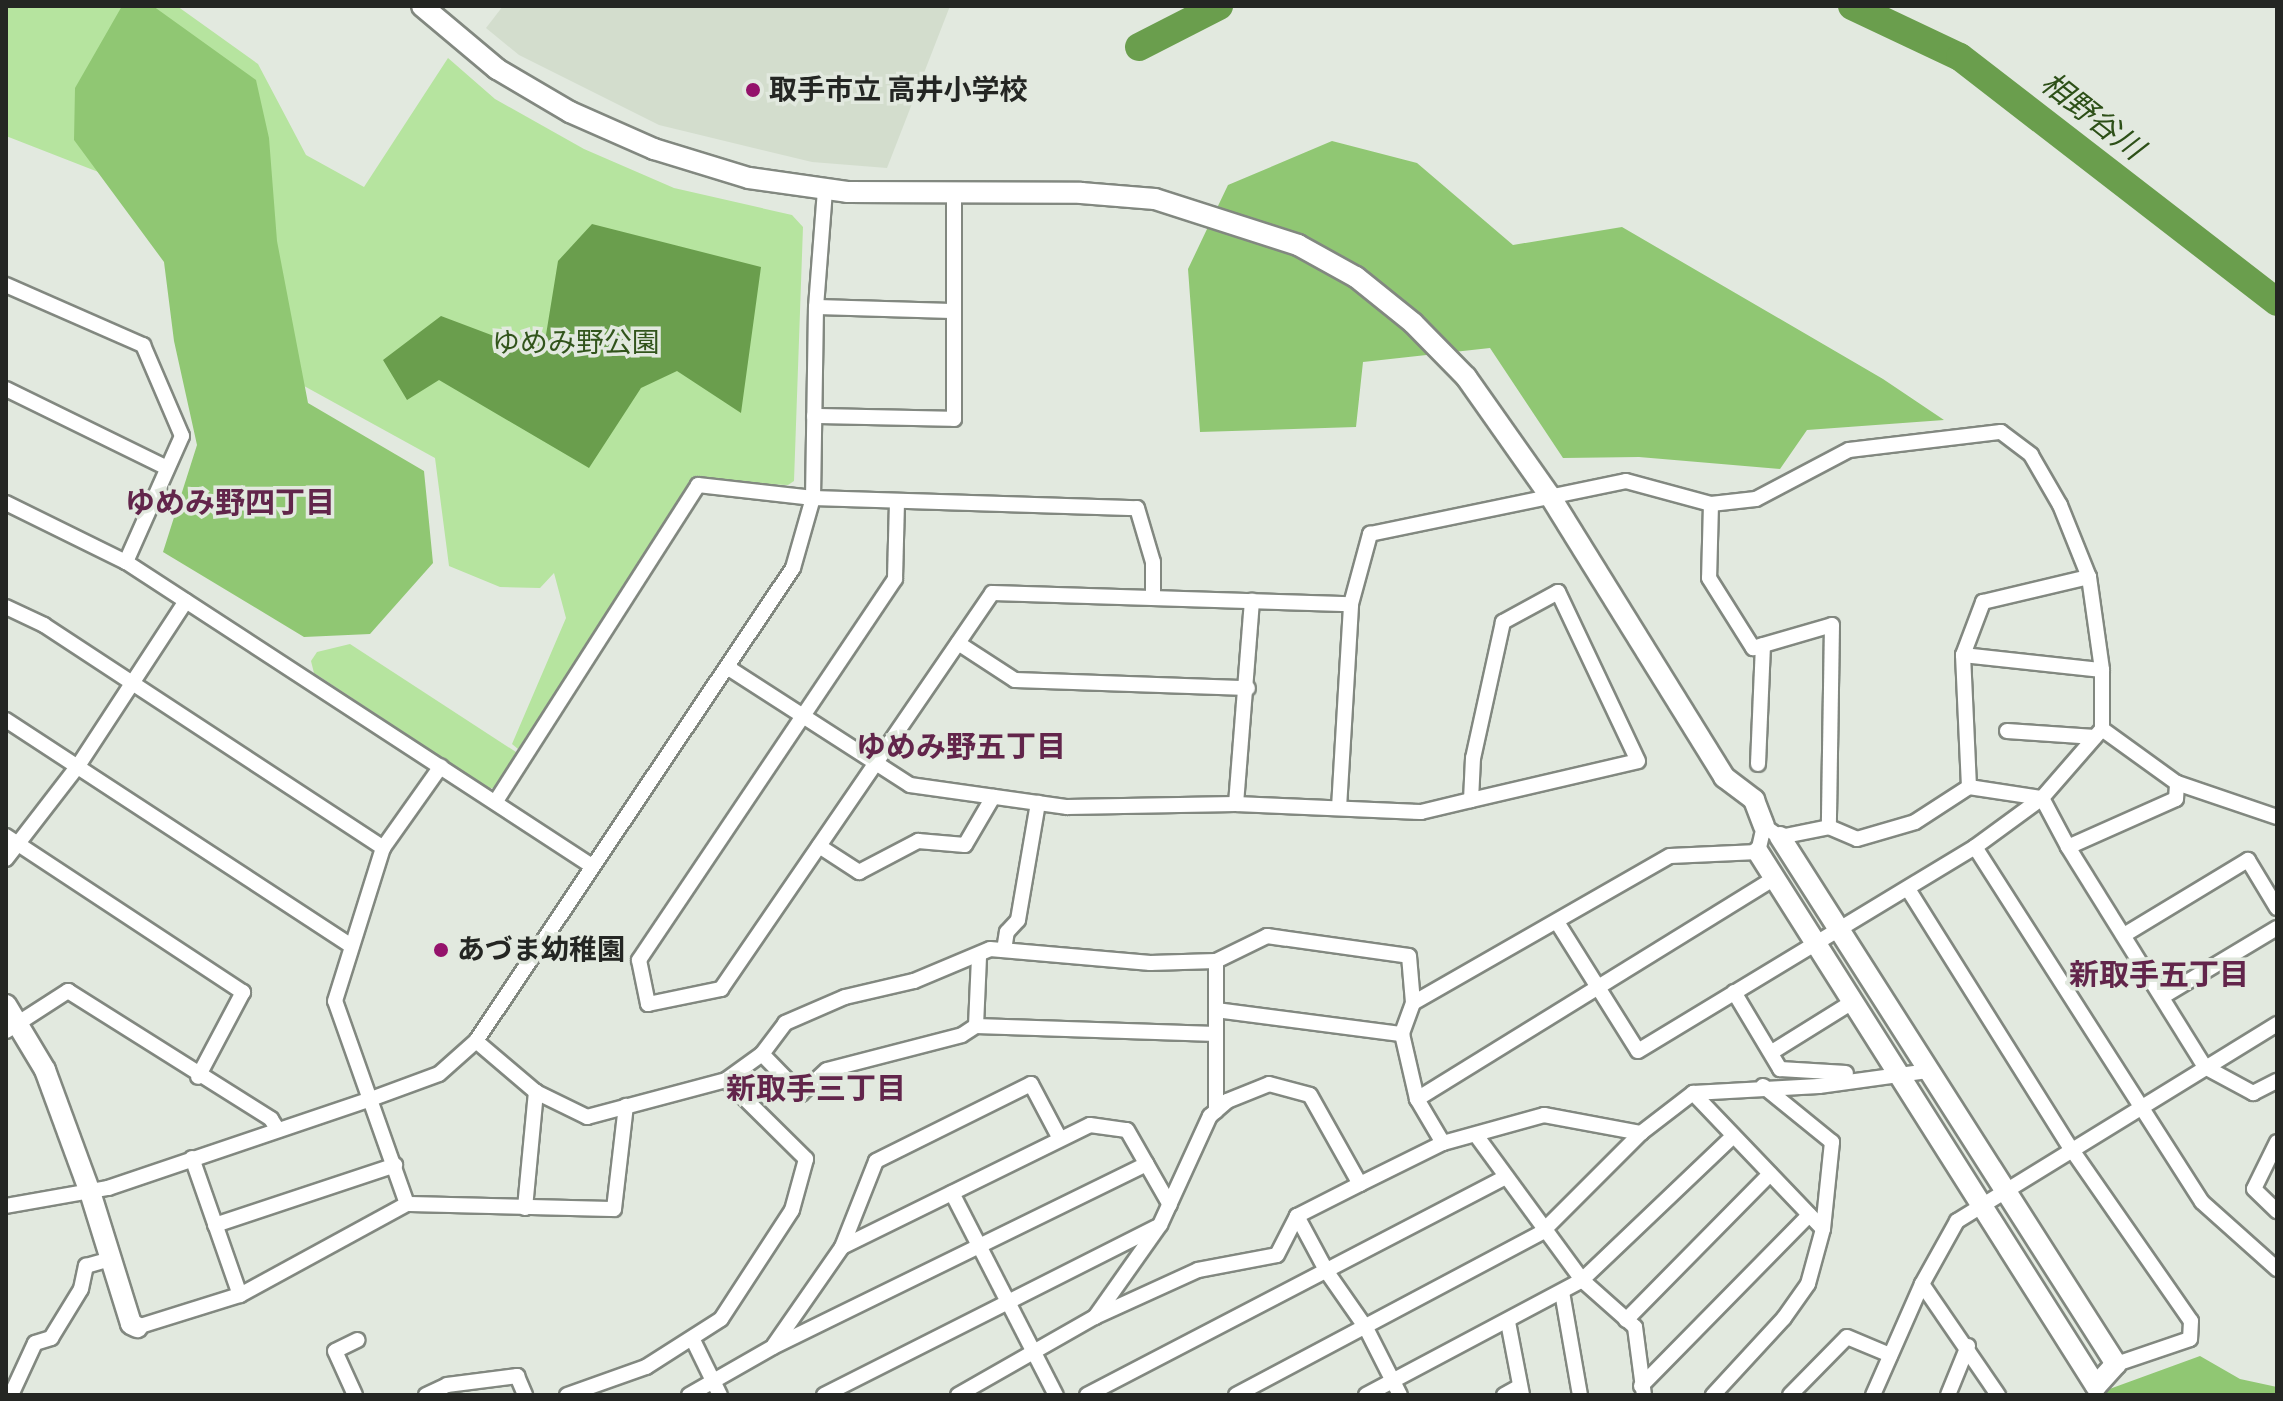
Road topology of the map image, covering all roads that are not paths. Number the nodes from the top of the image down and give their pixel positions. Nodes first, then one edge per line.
1 (422, 6) edge
2 (825, 190) junction
3 (954, 194) junction
4 (6, 285) edge
5 (816, 307) junction
6 (953, 311) junction
7 (6, 389) edge
8 (814, 416) junction
9 (167, 468) junction
10 (1550, 496) junction
11 (813, 498) junction
12 (897, 502) junction
13 (6, 503) edge
14 (1711, 504) junction
15 (126, 562) junction
16 (2089, 577) junction
17 (1153, 598) junction
18 (186, 601) junction
19 (1252, 601) junction
20 (1351, 604) junction
21 (6, 607) edge
22 (958, 643) junction
23 (1763, 645) junction
24 (1963, 655) junction
25 (727, 667) junction
26 (2102, 670) junction
27 (132, 684) junction
28 (1248, 688) junction
29 (802, 715) junction
30 (6, 720) edge
31 (2007, 731) dead end
32 (2098, 733) junction
33 (876, 763) junction
34 (1758, 764) dead end
35 (78, 766) junction
36 (441, 766) junction
37 (2177, 783) junction
38 (1969, 787) junction
39 (993, 797) junction
40 (2042, 798) junction
41 (1471, 800) junction
42 (496, 801) junction
43 (1038, 803) junction
44 (1236, 804) junction
45 (1339, 808) junction
46 (2277, 817) edge
47 (1829, 827) junction
48 (1772, 832) junction
49 (6, 836) edge
50 (20, 845) junction
51 (819, 846) junction
52 (1975, 847) junction
53 (2068, 847) junction
54 (383, 848) junction
55 (1758, 852) junction
56 (6, 859) edge
57 (592, 866) junction
58 (1776, 877) junction
59 (1908, 889) junction
60 (2277, 908) edge
61 (1557, 922) junction
62 (2277, 928) edge
63 (1840, 932) junction
64 (2124, 935) junction
65 (1817, 945) junction
66 (352, 946) junction
67 (1004, 950) junction
68 (979, 956) junction
69 (1216, 961) junction
70 (1596, 988) junction
71 (1734, 992) junction
72 (2162, 997) junction
73 (1854, 1001) junction
74 (1413, 1003) junction
75 (6, 1005) edge
76 (1216, 1010) junction
77 (2277, 1024) edge
78 (976, 1026) junction
79 (13, 1027) edge
80 (1216, 1034) junction
81 (1402, 1034) junction
82 (476, 1041) junction
83 (1772, 1052) junction
84 (762, 1054) junction
85 (2205, 1067) junction
86 (1929, 1071) junction
87 (1846, 1073) dead end
88 (1901, 1075) junction
89 (198, 1077) junction
90 (726, 1080) junction
91 (2277, 1081) edge
92 (1763, 1086) junction
93 (536, 1092) junction
94 (1693, 1093) junction
95 (371, 1099) junction
96 (1417, 1099) junction
97 (626, 1106) junction
98 (2140, 1109) junction
99 (1216, 1111) junction
100 (278, 1130) junction
101 (1641, 1133) junction
102 (1476, 1135) junction
103 (1733, 1136) junction
104 (1060, 1139) junction
105 (2277, 1142) edge
106 (1443, 1143) junction
107 (2072, 1150) junction
108 (192, 1158) junction
109 (1147, 1164) junction
110 (395, 1165) junction
111 (1770, 1174) junction
112 (1505, 1177) junction
113 (1360, 1184) junction
114 (90, 1192) junction
115 (2007, 1192) junction
116 (952, 1193) junction
117 (407, 1204) junction
118 (1170, 1205) junction
119 (6, 1206) edge
120 (1984, 1206) junction
121 (525, 1208) junction
122 (2277, 1211) edge
123 (1809, 1215) junction
124 (1297, 1216) junction
125 (215, 1225) junction
126 (1160, 1225) junction
127 (1823, 1229) junction
128 (1542, 1232) junction
129 (976, 1246) junction
130 (842, 1247) junction
131 (110, 1259) junction
132 (2277, 1269) edge
133 (1327, 1272) junction
134 (1582, 1280) junction
135 (1922, 1284) junction
136 (1562, 1292) junction
137 (240, 1295) junction
138 (1005, 1303) junction
139 (1095, 1317) junction
140 (1626, 1320) junction
141 (1508, 1322) junction
142 (137, 1327) joint
143 (1366, 1328) junction
144 (358, 1340) dead end
145 (693, 1340) junction
146 (1968, 1346) junction
147 (773, 1347) junction
148 (1034, 1355) junction
149 (1890, 1355) junction
150 (2116, 1364) junction
151 (1393, 1381) junction
152 (718, 1389) edge
153 (1521, 1390) edge
154 (1643, 1390) edge
155 (2092, 1391) edge
156 (11, 1395) edge
157 (355, 1395) edge
158 (426, 1395) edge
159 (525, 1395) edge
160 (567, 1395) edge
161 (689, 1395) edge
162 (824, 1395) edge
163 (958, 1395) edge
164 (1056, 1395) edge
165 (1087, 1395) edge
166 (1236, 1395) edge
167 (1366, 1395) edge
168 (1400, 1395) edge
169 (1504, 1395) edge
170 (1580, 1395) edge
171 (1713, 1395) edge
172 (1790, 1395) edge
173 (1873, 1395) edge
174 (1948, 1395) edge
175 (1998, 1395) edge

1 - 2 street
2 - 3 street
2 - 5 street
3 - 6 street
3 - 10 street
4 - 9 street
5 - 6 street
5 - 8 street
6 - 8 street
7 - 9 street
8 - 11 street
9 - 15 street
10 - 14 street
10 - 20 street
10 - 48 street
11 - 12 street
11 - 25 street
11 - 42 street
12 - 17 street
12 - 29 street
13 - 15 street
14 - 16 street
14 - 23 street
15 - 18 street
16 - 24 street
16 - 26 street
17 - 19 street
17 - 22 street
18 - 27 street
18 - 36 street
19 - 20 street
19 - 28 street
20 - 45 street
21 - 27 street
22 - 28 street
22 - 33 street
23 - 34 street
23 - 47 street
24 - 26 street
24 - 38 street
25 - 29 street
25 - 57 street
26 - 32 street
27 - 35 street
27 - 54 street
28 - 44 street
29 - 33 street
29 - 51 street
30 - 35 street
31 - 32 street
32 - 37 street
32 - 40 street
33 - 39 street
33 - 51 street
35 - 50 street
35 - 66 street
36 - 42 street
36 - 54 street
37 - 46 street
37 - 53 street
38 - 40 street
38 - 47 street
39 - 43 street
39 - 51 street
40 - 52 street
40 - 53 street
41 - 41 street
41 - 45 street
42 - 57 street
43 - 44 street
43 - 67 street
44 - 45 street
47 - 48 street
48 - 55 street
48 - 63 street
49 - 50 street
50 - 56 street
50 - 89 street
52 - 59 street
52 - 98 street
53 - 64 street
54 - 66 street
55 - 58 street
55 - 61 street
57 - 82 street
58 - 65 street
58 - 70 street
59 - 63 street
59 - 107 street
60 - 64 street
61 - 70 street
61 - 74 street
62 - 72 street
63 - 65 street
63 - 86 street
64 - 72 street
65 - 71 street
65 - 73 street
66 - 95 street
67 - 68 street
67 - 69 street
68 - 78 street
68 - 84 street
69 - 74 street
69 - 76 street
70 - 71 street
70 - 96 street
71 - 83 street
72 - 85 street
73 - 83 street
73 - 88 street
74 - 81 street
75 - 79 street
76 - 80 street
76 - 81 street
77 - 85 street
78 - 80 street
78 - 84 street
79 - 89 street
79 - 114 street
80 - 99 street
81 - 96 street
82 - 93 street
82 - 95 street
83 - 87 street
84 - 90 street
85 - 91 street
85 - 98 street
86 - 88 street
86 - 115 street
88 - 92 street
88 - 120 street
89 - 100 street
90 - 97 street
90 - 145 street
92 - 94 street
92 - 127 street
93 - 97 street
93 - 121 street
94 - 101 street
94 - 103 street
95 - 100 street
95 - 110 street
96 - 106 street
97 - 121 street
98 - 107 street
98 - 132 street
99 - 113 street
99 - 118 street
100 - 108 street
101 - 102 street
101 - 128 street
102 - 106 street
102 - 112 street
103 - 111 street
103 - 134 street
104 - 109 street
104 - 116 street
104 - 130 street
105 - 122 street
106 - 113 street
107 - 115 street
107 - 150 street
108 - 114 street
108 - 125 street
109 - 118 street
109 - 129 street
110 - 117 street
110 - 125 street
111 - 123 street
111 - 140 street
112 - 128 street
112 - 133 street
113 - 124 street
114 - 119 street
114 - 131 street
115 - 120 street
115 - 150 street
116 - 129 street
116 - 130 street
117 - 121 street
117 - 137 street
118 - 126 street
120 - 135 street
120 - 155 street
123 - 127 street
123 - 154 street
124 - 133 street
124 - 139 street
125 - 137 street
126 - 138 street
126 - 139 street
127 - 171 street
128 - 134 street
128 - 143 street
129 - 138 street
129 - 147 street
130 - 147 street
131 - 142 street
131 - 156 street
133 - 143 street
133 - 165 street
134 - 136 street
134 - 140 street
135 - 146 street
135 - 149 street
136 - 141 street
136 - 170 street
137 - 142 street
138 - 148 street
138 - 162 street
139 - 148 street
140 - 154 street
141 - 151 street
141 - 153 street
143 - 151 street
143 - 166 street
144 - 157 street
145 - 152 street
145 - 160 street
146 - 174 street
146 - 175 street
147 - 152 street
148 - 163 street
148 - 164 street
149 - 172 street
149 - 173 street
150 - 155 street
151 - 167 street
151 - 168 street
152 - 161 street
153 - 169 street
158 - 159 street

